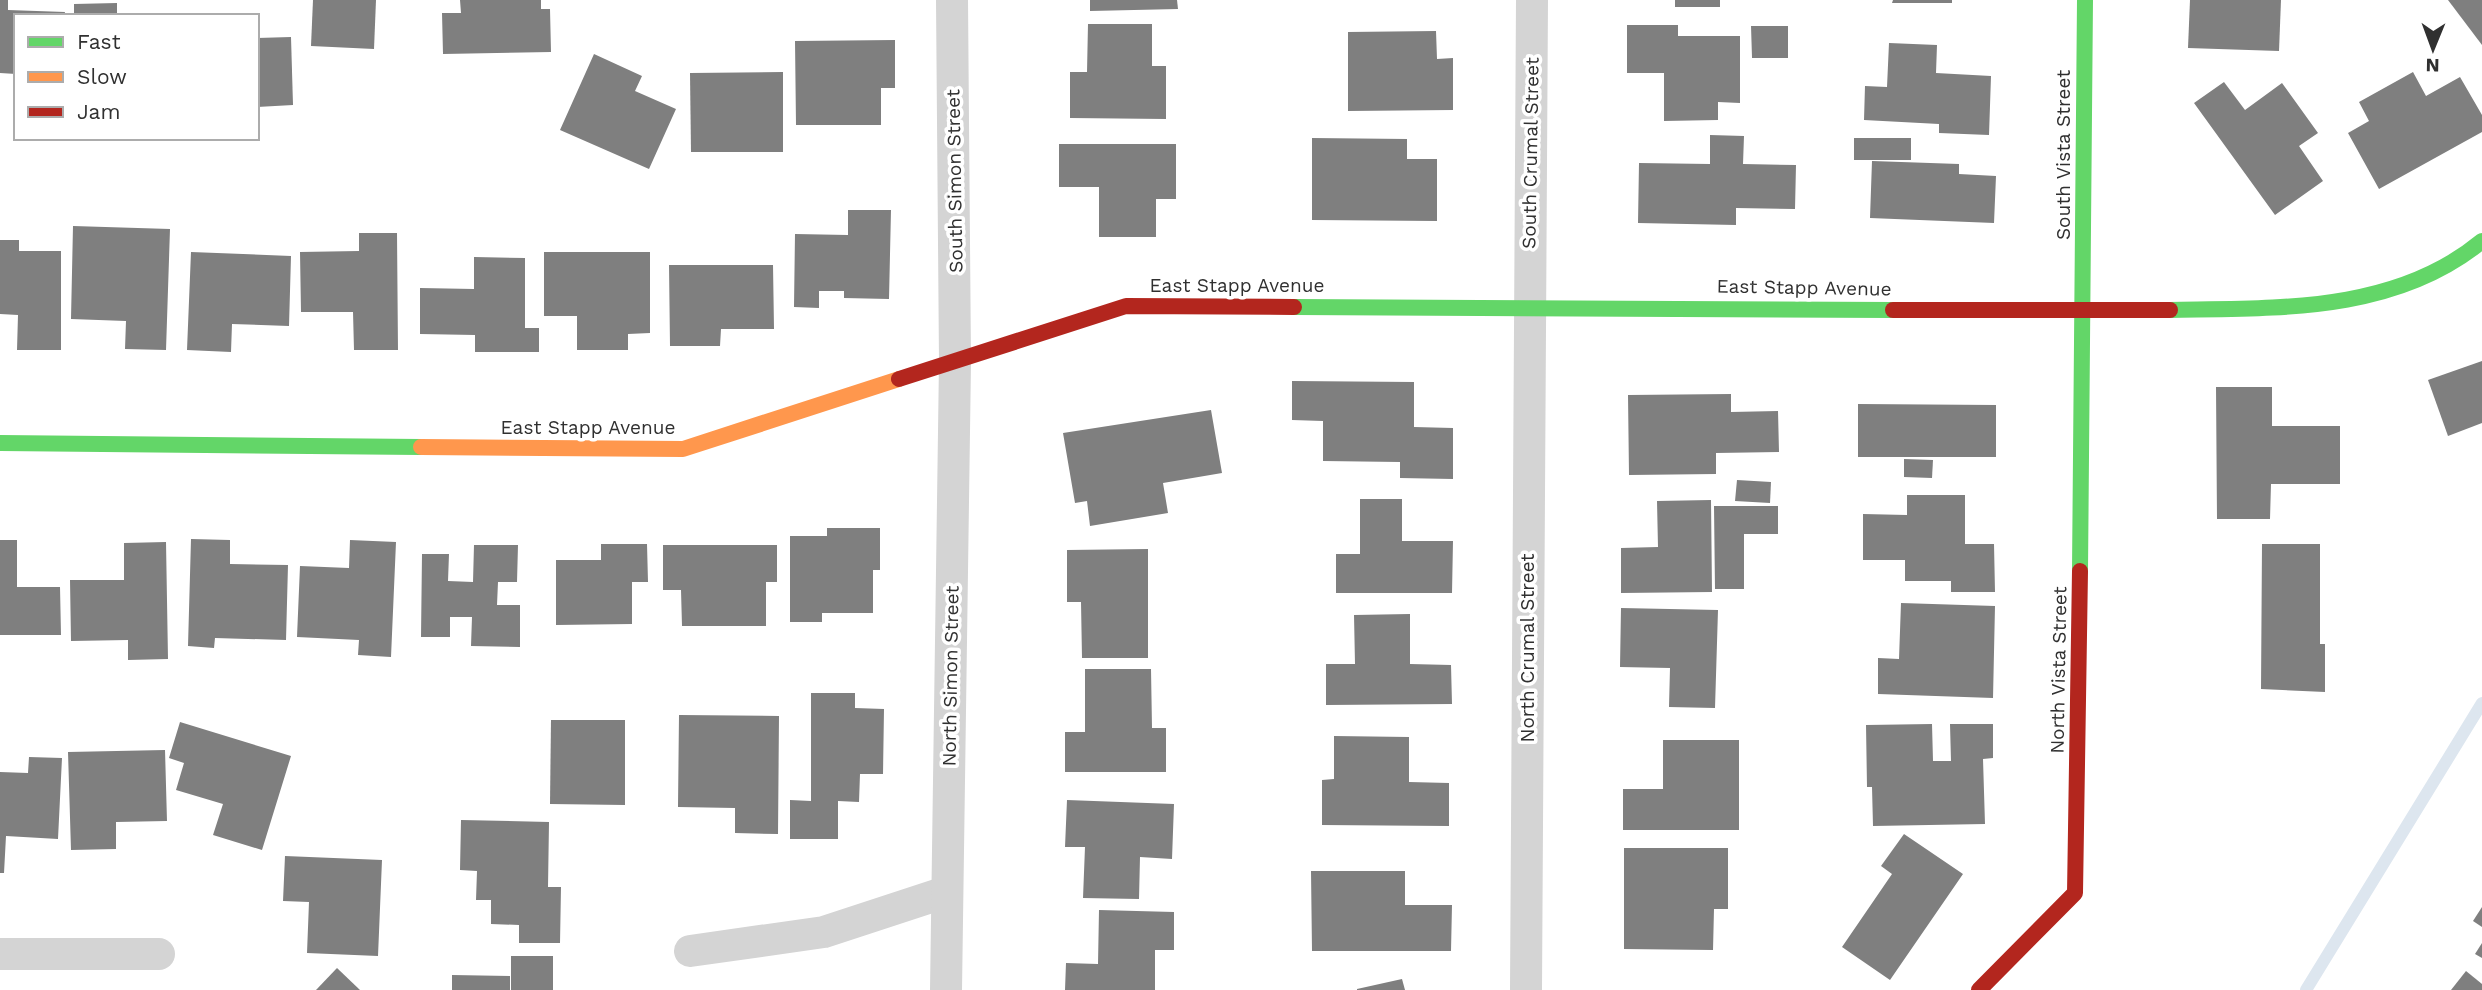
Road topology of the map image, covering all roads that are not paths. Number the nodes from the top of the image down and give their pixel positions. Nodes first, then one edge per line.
1 (952, 0) edge
2 (1532, 0) edge
3 (2085, 0) edge
4 (2482, 241) edge
5 (1529, 306) junction
6 (2084, 311) junction
7 (956, 362) junction
8 (0, 443) edge
9 (946, 892) junction
10 (690, 951) dead end
11 (0, 954) edge
12 (159, 954) dead end
13 (946, 990) edge
14 (1526, 990) edge
15 (1979, 990) edge

1 - 7 street, South Simon Street
2 - 5 street, South Crumal Street
3 - 6 street, South Vista Street
4 - 6 street, East Stapp Avenue
5 - 6 street, East Stapp Avenue
5 - 7 street, East Stapp Avenue
5 - 14 street, North Crumal Street
6 - 15 street, North Vista Street
7 - 8 street, East Stapp Avenue
7 - 9 street, North Simon Street
9 - 10 street
9 - 13 street, North Simon Street
11 - 12 street

